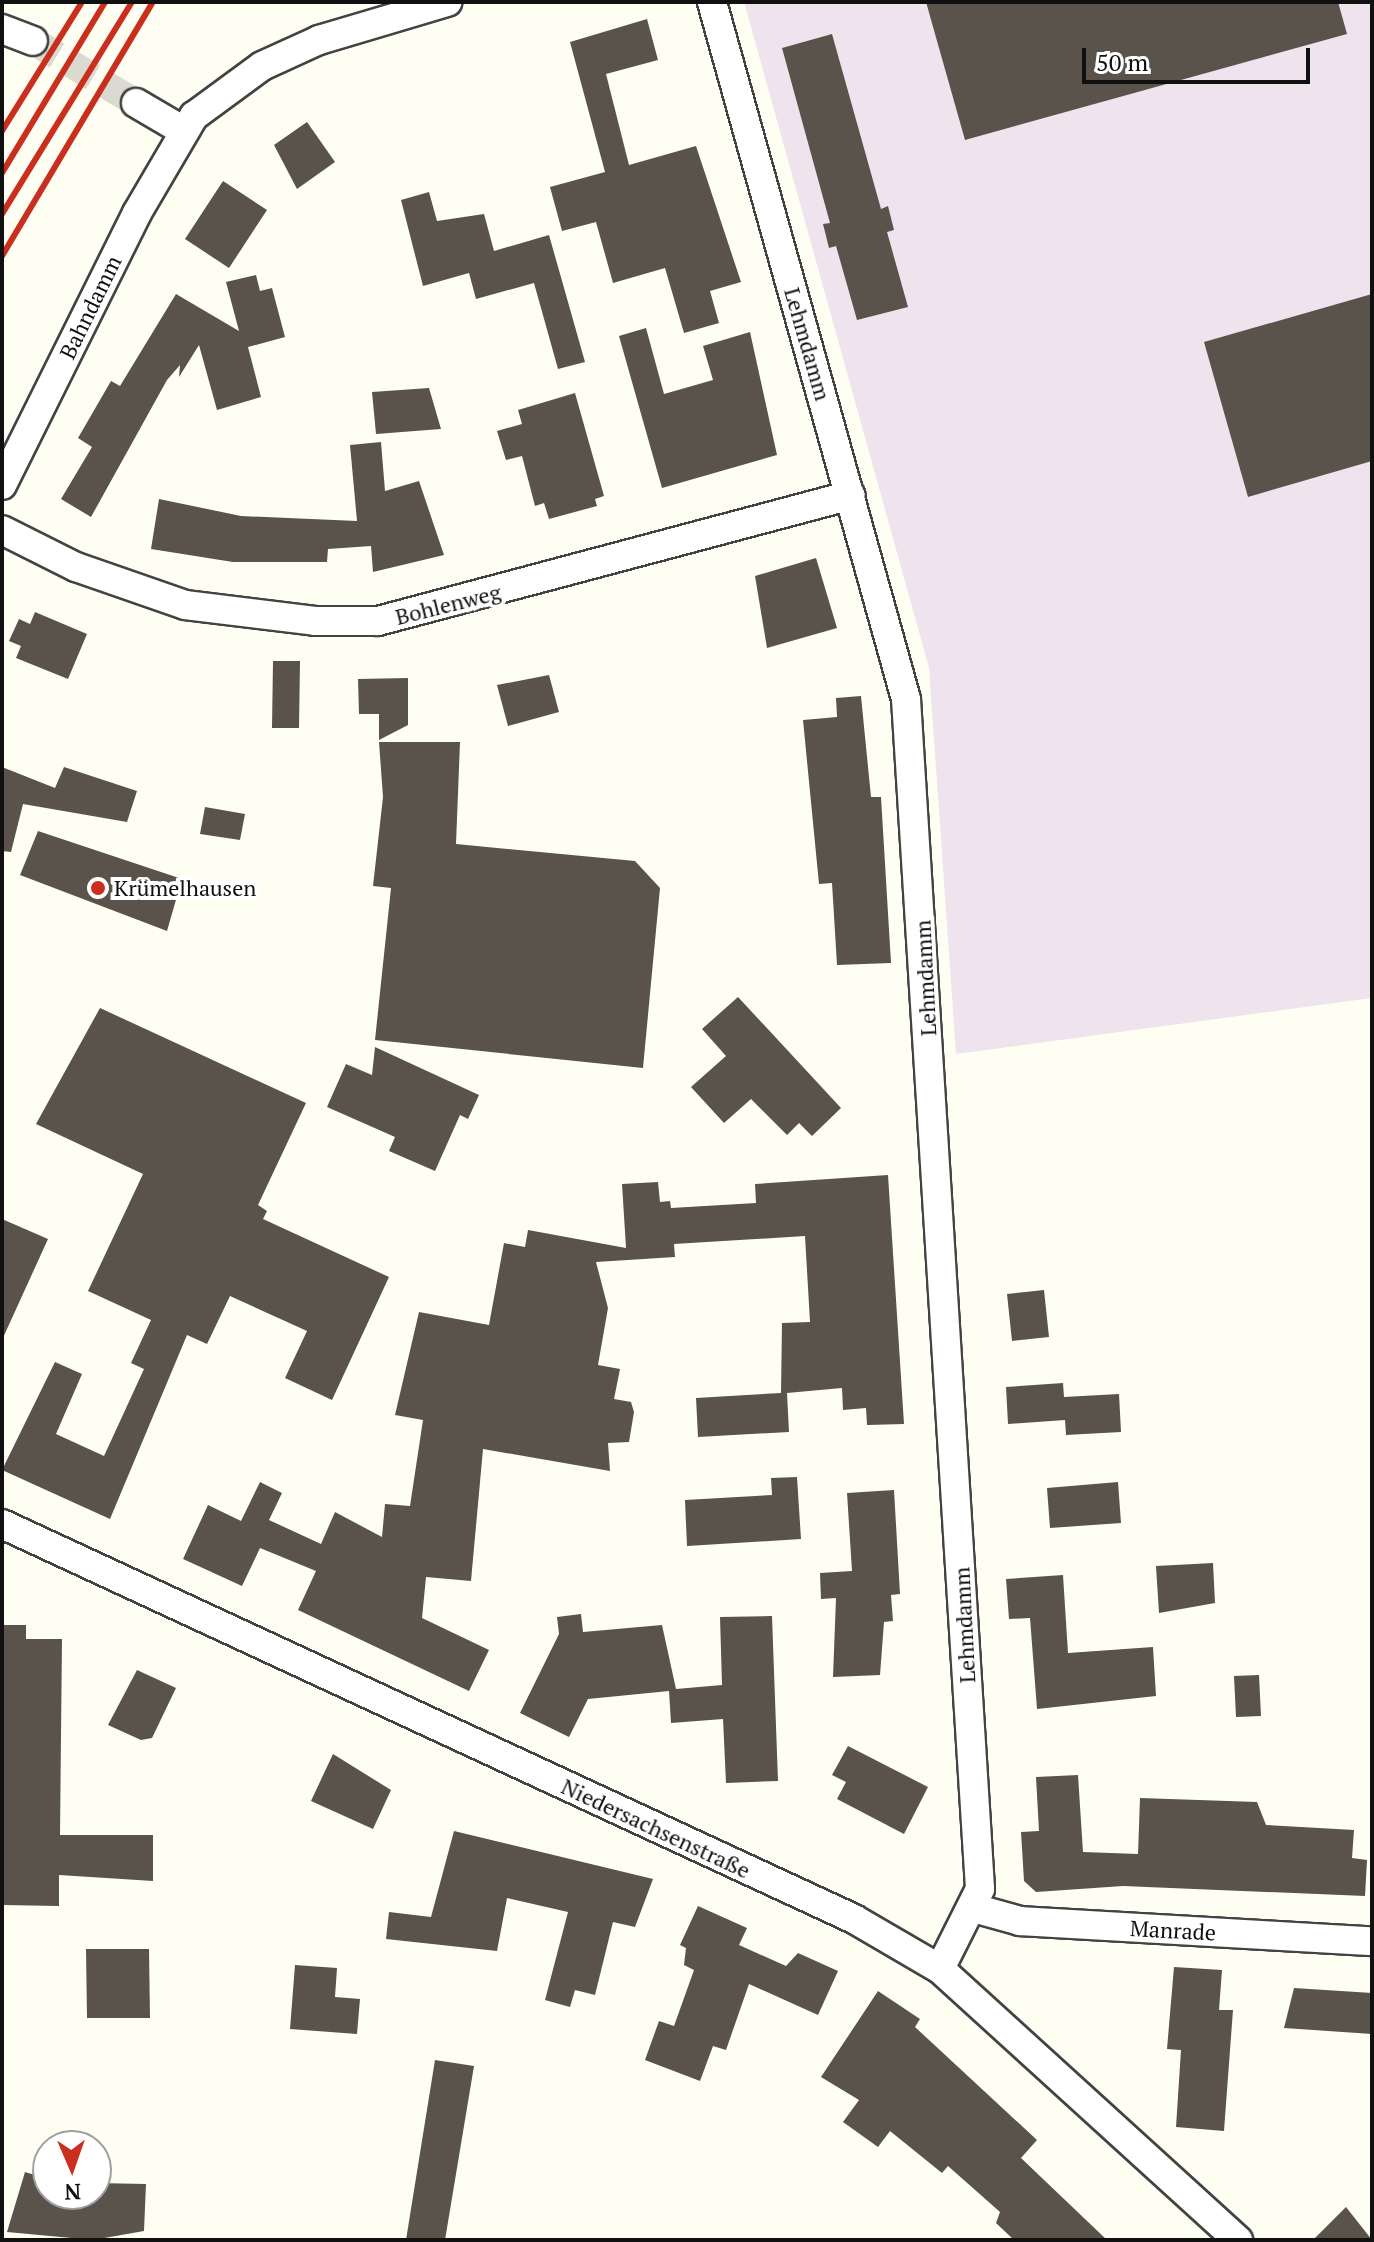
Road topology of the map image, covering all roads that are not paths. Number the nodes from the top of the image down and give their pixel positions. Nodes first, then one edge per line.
1 (447, 2) edge
2 (712, 2) edge
3 (2, 29) edge
4 (33, 41) tunnel mouth
5 (136, 103) tunnel mouth
6 (182, 130) junction
7 (2, 485) edge
8 (850, 495) junction
9 (2, 530) edge
10 (2, 1524) edge
11 (977, 1909) junction
12 (1372, 1941) edge
13 (940, 1969) junction
14 (1238, 2240) edge

1 - 6 street
2 - 8 street, Lehmdamm
3 - 4 street
5 - 6 street
6 - 7 street, Bahndamm
8 - 9 street, Bohlenweg
8 - 11 street, Lehmdamm
10 - 13 street, Niedersachsenstraße
11 - 12 street, Manrade
11 - 13 street
13 - 14 street, Niedersachsenstraße

